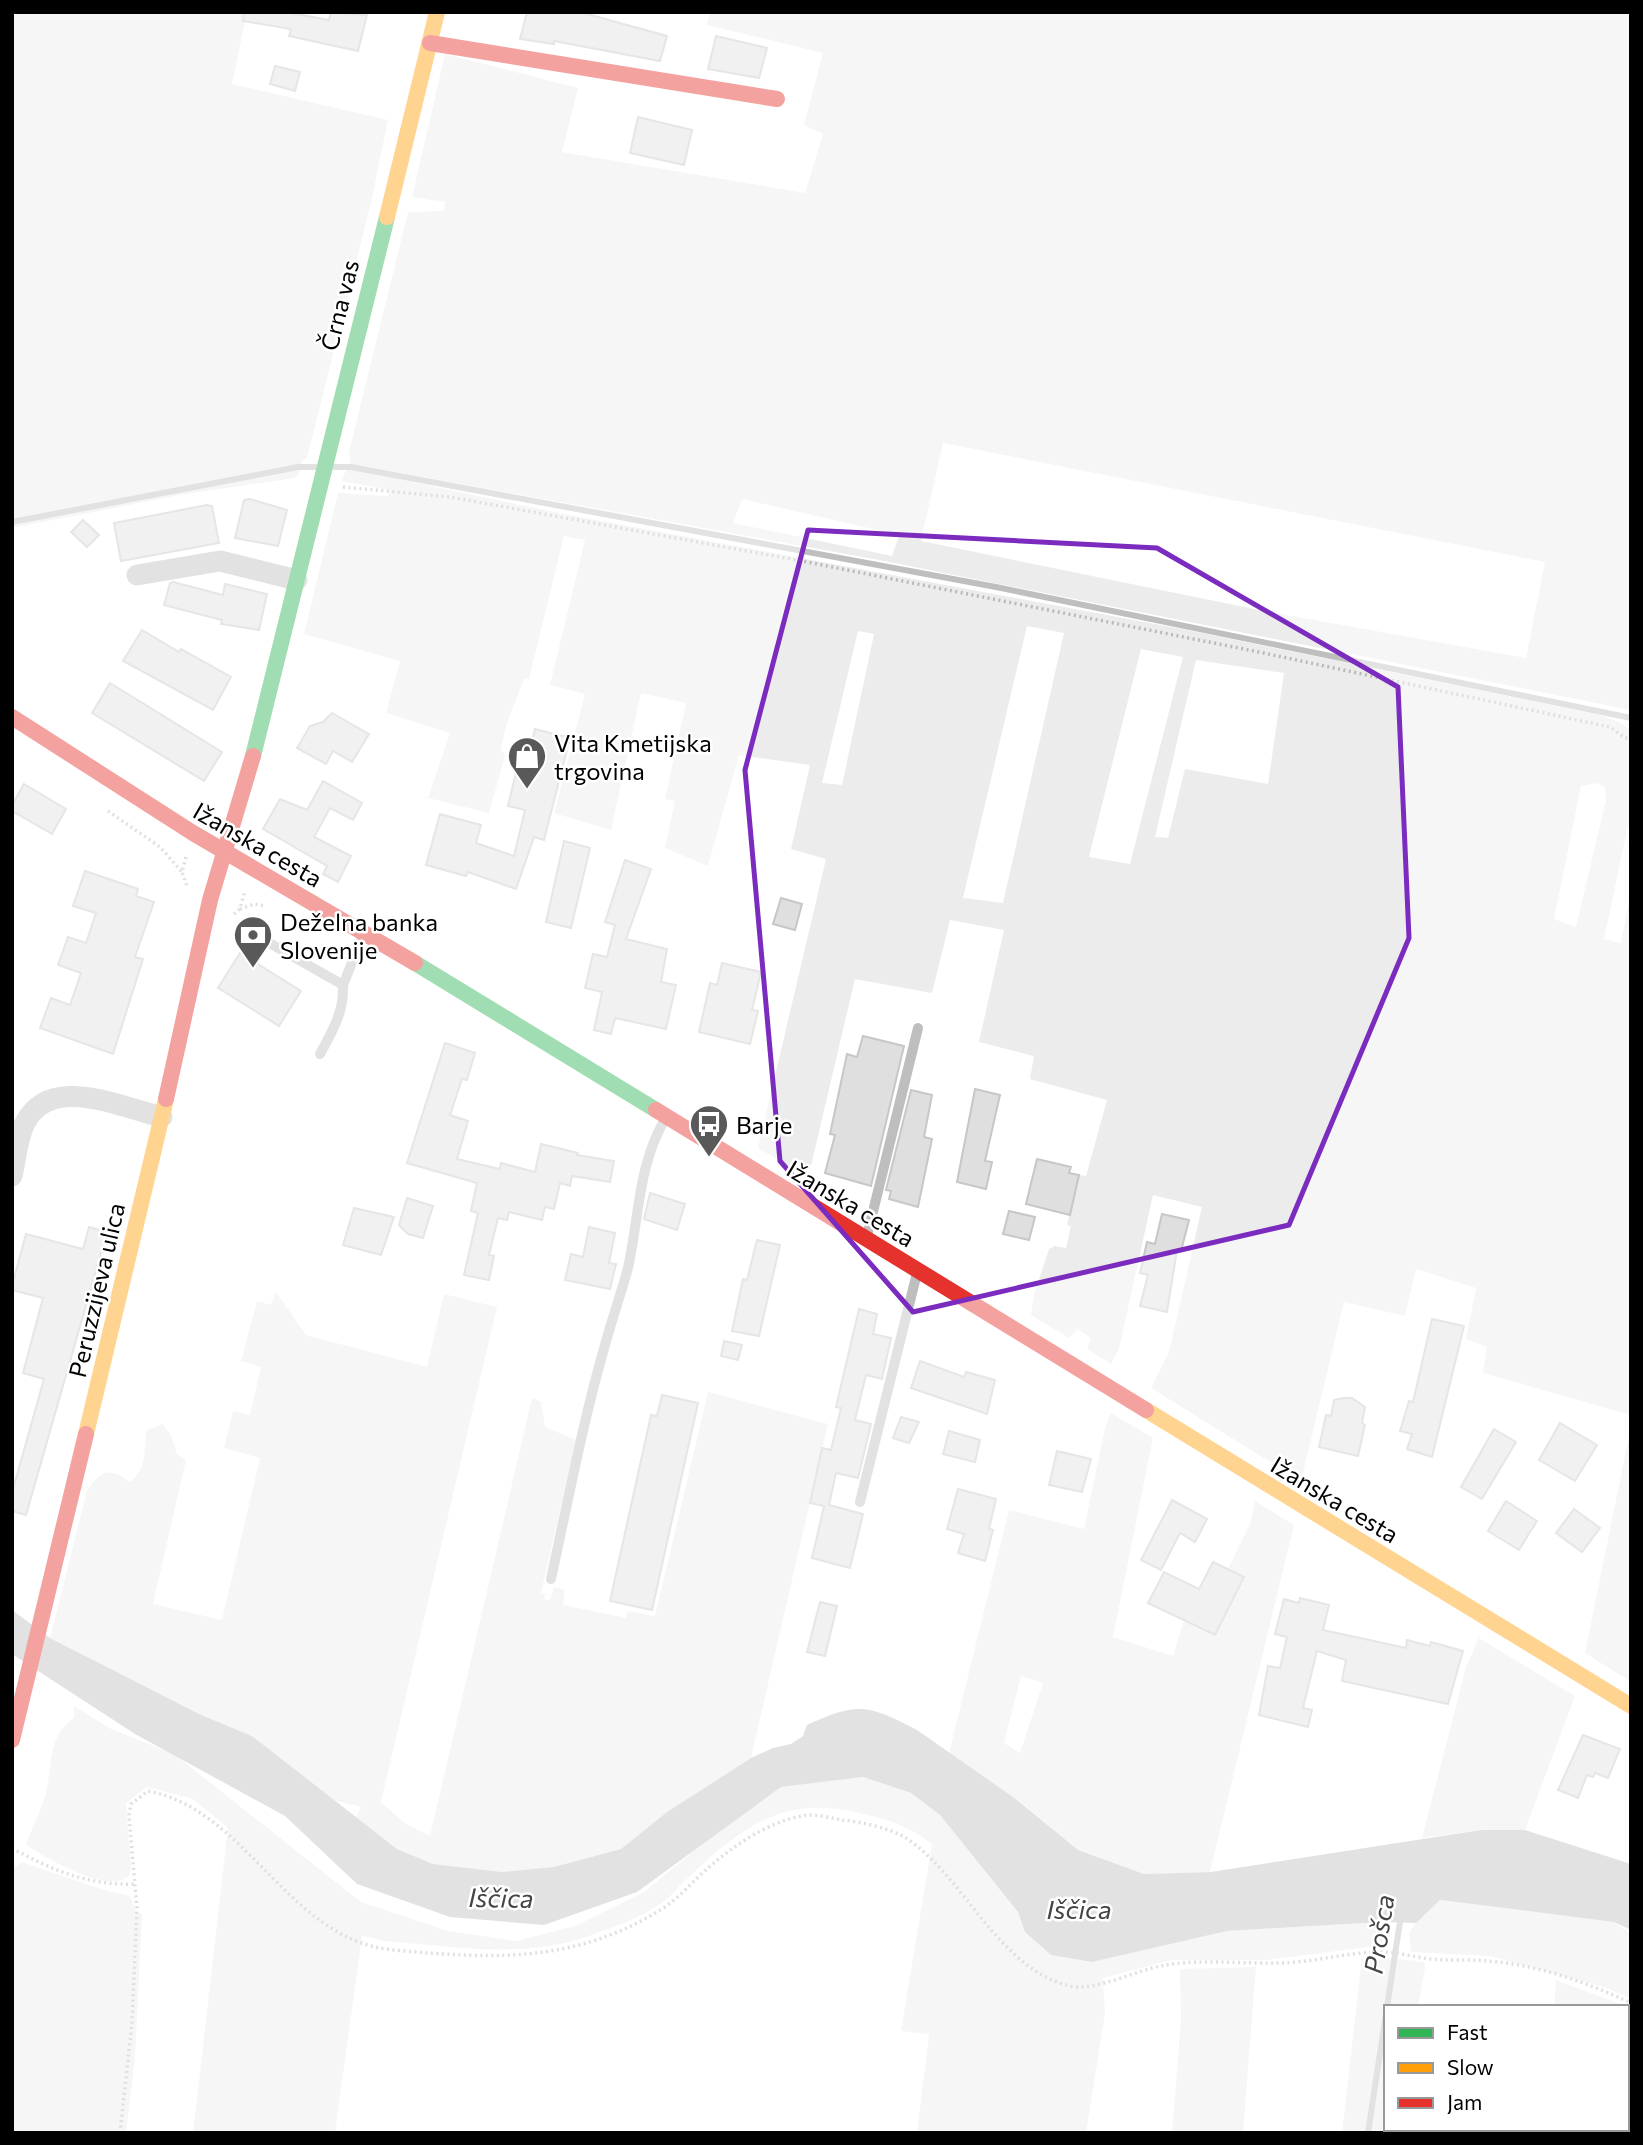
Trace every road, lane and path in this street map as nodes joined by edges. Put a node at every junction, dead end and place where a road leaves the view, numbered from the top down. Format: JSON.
{"nodes":[{"id":1,"x":438,"y":12,"type":"edge"},
{"id":2,"x":430,"y":43,"type":"junction"},
{"id":3,"x":777,"y":99,"type":"dead end"},
{"id":4,"x":337,"y":486,"type":"dead end"},
{"id":5,"x":137,"y":575,"type":"dead end"},
{"id":6,"x":297,"y":580,"type":"junction"},
{"id":7,"x":12,"y":717,"type":"edge"},
{"id":8,"x":1631,"y":738,"type":"edge"},
{"id":9,"x":223,"y":850,"type":"junction"},
{"id":10,"x":185,"y":860,"type":"dead end"},
{"id":11,"x":194,"y":890,"type":"dead end"},
{"id":12,"x":242,"y":899,"type":"dead end"},
{"id":13,"x":234,"y":914,"type":"dead end"},
{"id":14,"x":252,"y":933,"type":"dead end"},
{"id":15,"x":364,"y":933,"type":"junction"},
{"id":16,"x":343,"y":985,"type":"junction"},
{"id":17,"x":918,"y":1028,"type":"dead end"},
{"id":18,"x":320,"y":1054,"type":"dead end"},
{"id":19,"x":162,"y":1117,"type":"junction"},
{"id":20,"x":666,"y":1117,"type":"junction"},
{"id":21,"x":12,"y":1176,"type":"edge"},
{"id":22,"x":866,"y":1239,"type":"junction"},
{"id":23,"x":918,"y":1270,"type":"junction"},
{"id":24,"x":860,"y":1502,"type":"dead end"},
{"id":25,"x":551,"y":1579,"type":"dead end"},
{"id":26,"x":1631,"y":1706,"type":"edge"},
{"id":27,"x":12,"y":1740,"type":"edge"},
{"id":28,"x":12,"y":1848,"type":"edge"},
{"id":29,"x":135,"y":1884,"type":"junction"},
{"id":30,"x":1631,"y":2003,"type":"edge"},
{"id":31,"x":120,"y":2133,"type":"edge"}],
"edges":[{"from":1,"to":2,"type":"street","name":"Črna vas"},
{"from":2,"to":3,"type":"street"},
{"from":2,"to":6,"type":"street","name":"Črna vas"},
{"from":4,"to":8,"type":"path"},
{"from":5,"to":6,"type":"street"},
{"from":6,"to":9,"type":"street","name":"Črna vas"},
{"from":7,"to":9,"type":"street","name":"Ižanska cesta"},
{"from":9,"to":15,"type":"street","name":"Ižanska cesta"},
{"from":9,"to":19,"type":"street","name":"Peruzzijeva ulica"},
{"from":10,"to":11,"type":"path"},
{"from":12,"to":13,"type":"path"},
{"from":14,"to":16,"type":"lane"},
{"from":15,"to":16,"type":"lane"},
{"from":15,"to":20,"type":"street","name":"Ižanska cesta"},
{"from":16,"to":18,"type":"lane"},
{"from":17,"to":22,"type":"lane"},
{"from":19,"to":21,"type":"street"},
{"from":19,"to":27,"type":"street","name":"Peruzzijeva ulica"},
{"from":20,"to":22,"type":"street","name":"Ižanska cesta"},
{"from":20,"to":25,"type":"lane"},
{"from":22,"to":23,"type":"street","name":"Ižanska cesta"},
{"from":23,"to":24,"type":"lane"},
{"from":23,"to":26,"type":"street","name":"Ižanska cesta"},
{"from":28,"to":29,"type":"path"},
{"from":29,"to":30,"type":"path"},
{"from":29,"to":31,"type":"path"}]}
